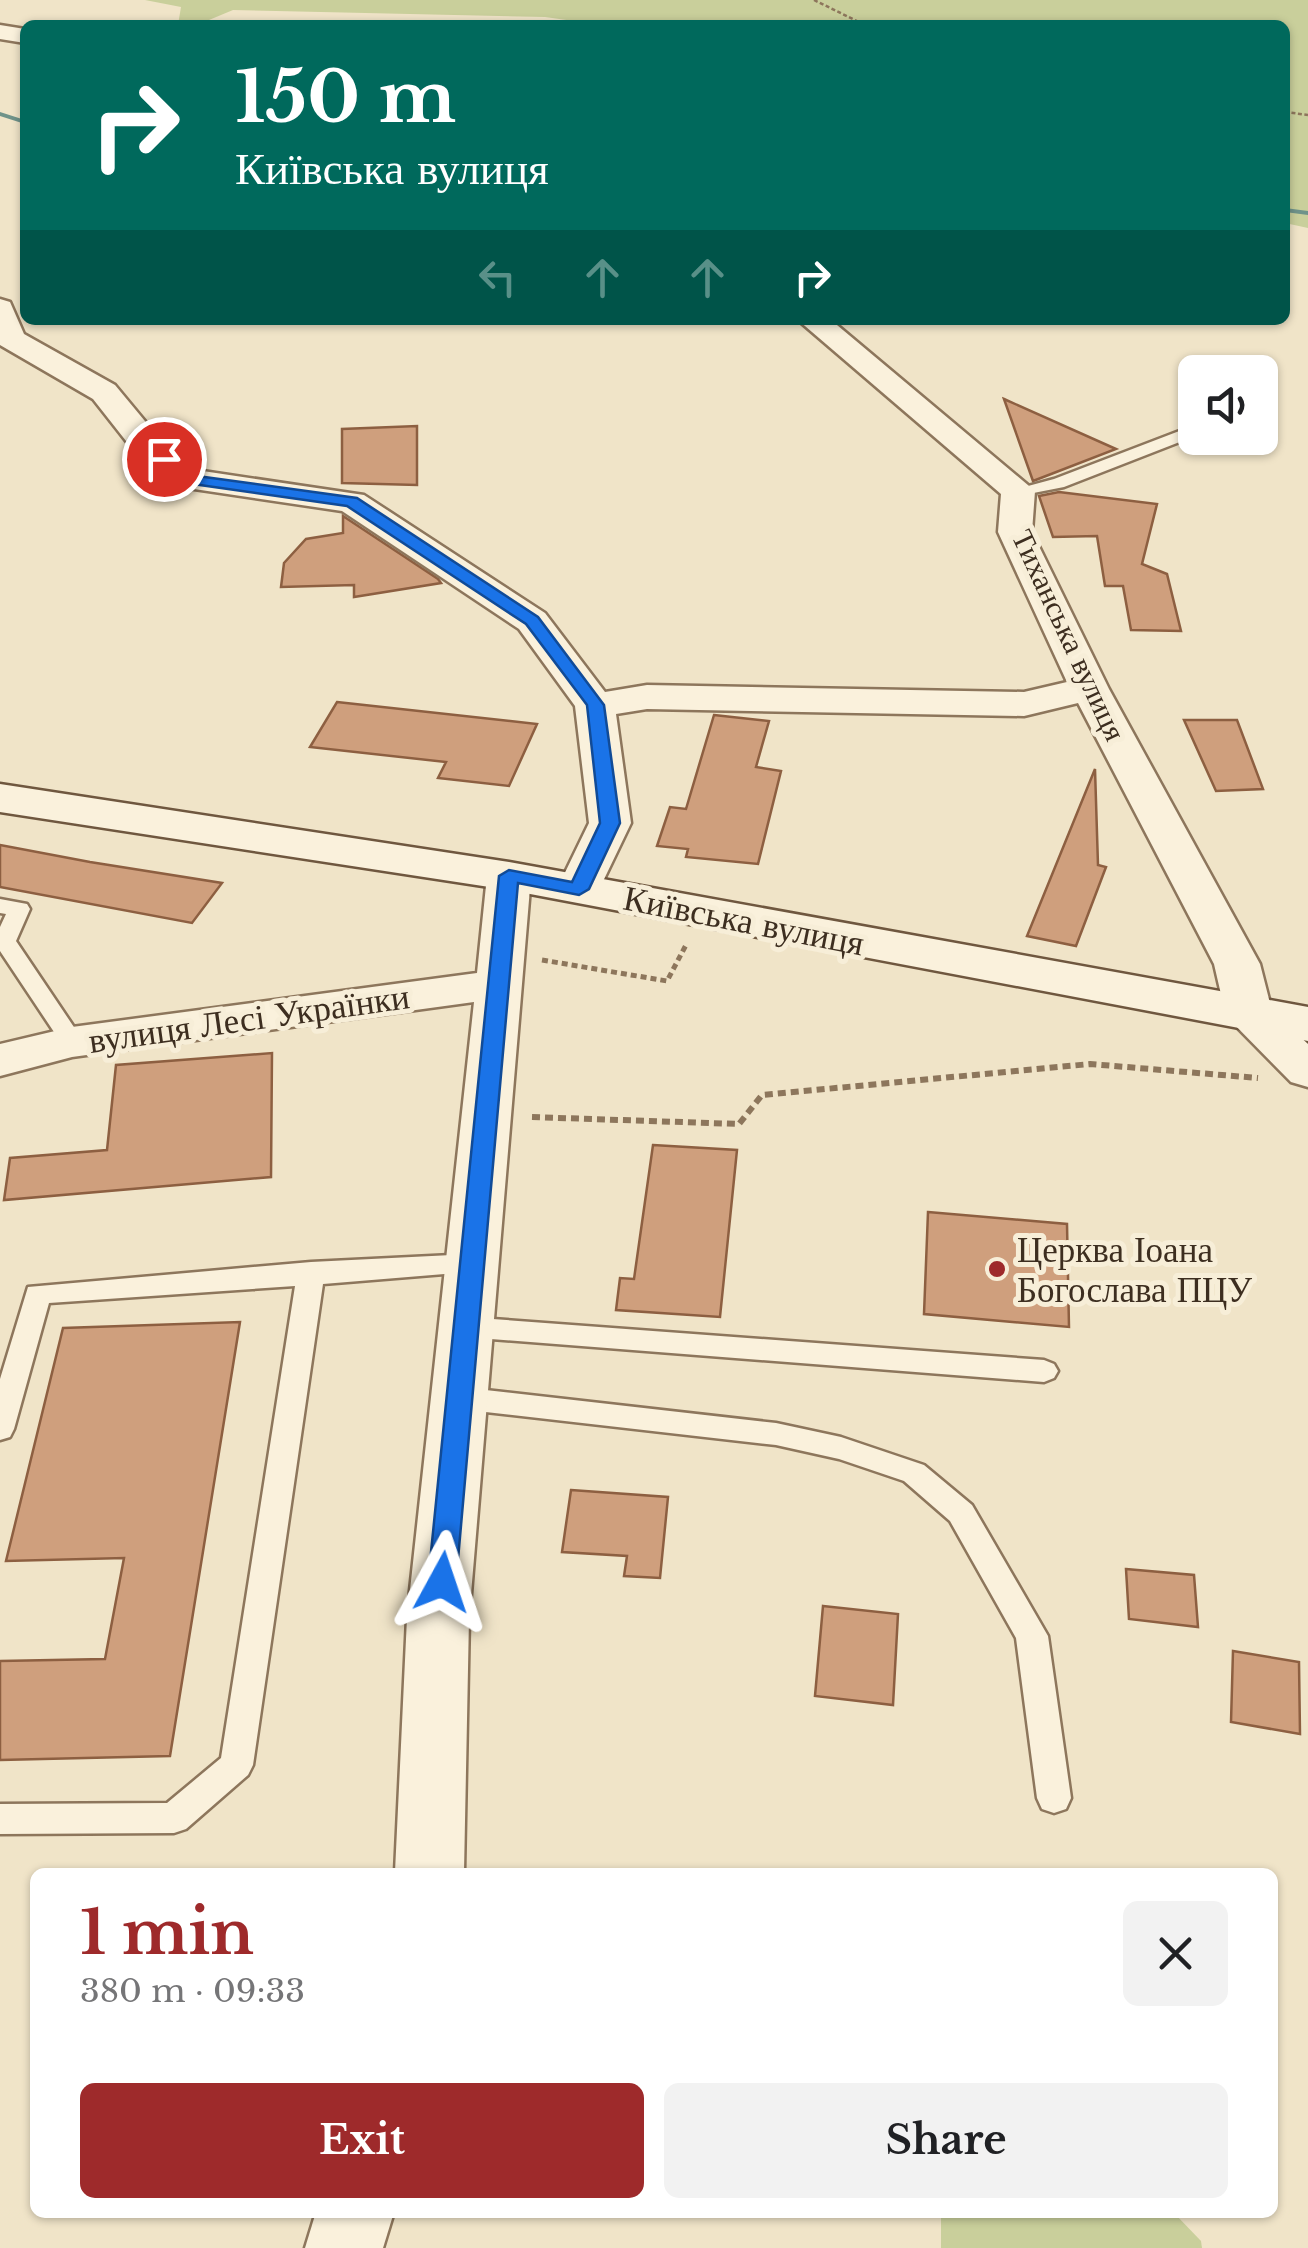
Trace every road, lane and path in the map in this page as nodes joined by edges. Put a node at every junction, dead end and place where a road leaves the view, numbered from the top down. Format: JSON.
{"nodes":[{"id":1,"x":814,"y":0,"type":"edge"},
{"id":2,"x":855,"y":20,"type":"edge"},
{"id":3,"x":0,"y":308,"type":"edge"},
{"id":4,"x":819,"y":325,"type":"edge"},
{"id":5,"x":1178,"y":437,"type":"edge"},
{"id":6,"x":1018,"y":491,"type":"junction"},
{"id":7,"x":1090,"y":689,"type":"junction"},
{"id":8,"x":596,"y":705,"type":"junction"},
{"id":9,"x":0,"y":798,"type":"edge"},
{"id":10,"x":509,"y":876,"type":"junction"},
{"id":11,"x":579,"y":889,"type":"junction"},
{"id":12,"x":0,"y":906,"type":"edge"},
{"id":13,"x":500,"y":968,"type":"junction"},
{"id":14,"x":667,"y":981,"type":"dead end"},
{"id":15,"x":1250,"y":1016,"type":"junction"},
{"id":16,"x":1308,"y":1024,"type":"edge"},
{"id":17,"x":72,"y":1042,"type":"junction"},
{"id":18,"x":0,"y":1060,"type":"edge"},
{"id":19,"x":1287,"y":1075,"type":"edge"},
{"id":20,"x":486,"y":1115,"type":"junction"},
{"id":21,"x":472,"y":1264,"type":"junction"},
{"id":22,"x":312,"y":1272,"type":"junction"},
{"id":23,"x":465,"y":1327,"type":"junction"},
{"id":24,"x":1044,"y":1372,"type":"dead end"},
{"id":25,"x":459,"y":1398,"type":"junction"},
{"id":26,"x":0,"y":1428,"type":"edge"},
{"id":27,"x":1054,"y":1798,"type":"dead end"},
{"id":28,"x":0,"y":1819,"type":"edge"},
{"id":29,"x":428,"y":1868,"type":"edge"},
{"id":30,"x":352,"y":2218,"type":"edge"},
{"id":31,"x":344,"y":2248,"type":"edge"}],
"edges":[{"from":1,"to":2,"type":"path"},
{"from":3,"to":8,"type":"street"},
{"from":4,"to":6,"type":"street","name":"Тиханська вулиця"},
{"from":5,"to":6,"type":"lane"},
{"from":6,"to":7,"type":"street","name":"Тиханська вулиця"},
{"from":7,"to":8,"type":"street"},
{"from":7,"to":15,"type":"street","name":"Тиханська вулиця"},
{"from":8,"to":11,"type":"street"},
{"from":9,"to":10,"type":"main road","name":"Київська вулиця"},
{"from":10,"to":11,"type":"main road","name":"Київська вулиця"},
{"from":10,"to":13,"type":"street"},
{"from":11,"to":15,"type":"main road","name":"Київська вулиця"},
{"from":12,"to":17,"type":"lane"},
{"from":13,"to":14,"type":"path"},
{"from":13,"to":17,"type":"street","name":"вулиця Лесі Українки"},
{"from":13,"to":20,"type":"street"},
{"from":15,"to":16,"type":"main road","name":"Київська вулиця"},
{"from":15,"to":19,"type":"street"},
{"from":17,"to":18,"type":"street","name":"вулиця Лесі Українки"},
{"from":19,"to":20,"type":"path"},
{"from":20,"to":21,"type":"street"},
{"from":21,"to":22,"type":"lane"},
{"from":21,"to":23,"type":"street"},
{"from":22,"to":26,"type":"lane"},
{"from":22,"to":28,"type":"lane"},
{"from":23,"to":24,"type":"lane"},
{"from":23,"to":25,"type":"street"},
{"from":25,"to":27,"type":"lane"},
{"from":25,"to":29,"type":"street"},
{"from":30,"to":31,"type":"street"}]}
